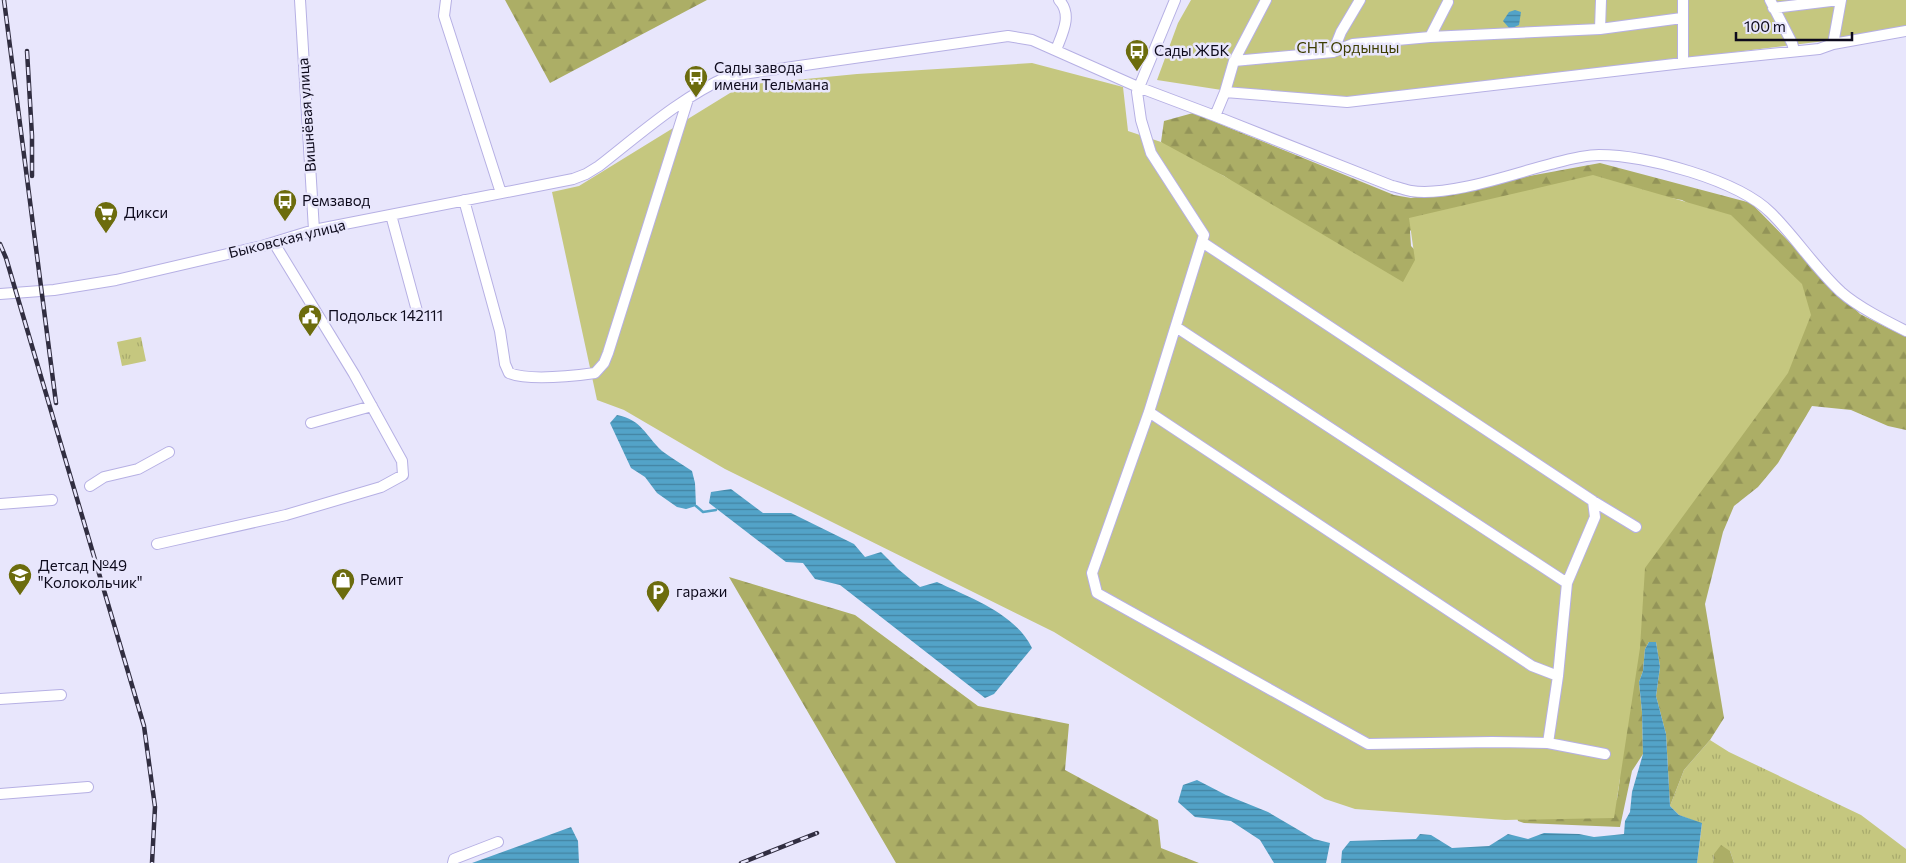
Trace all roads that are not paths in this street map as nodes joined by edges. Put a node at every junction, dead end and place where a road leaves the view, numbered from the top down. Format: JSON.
{"nodes":[{"id":1,"x":300,"y":0,"type":"edge"},
{"id":2,"x":446,"y":0,"type":"edge"},
{"id":3,"x":1059,"y":0,"type":"edge"},
{"id":4,"x":1175,"y":0,"type":"edge"},
{"id":5,"x":1266,"y":0,"type":"edge"},
{"id":6,"x":1360,"y":0,"type":"edge"},
{"id":7,"x":1601,"y":0,"type":"edge"},
{"id":8,"x":1683,"y":0,"type":"edge"},
{"id":9,"x":1840,"y":0,"type":"edge"},
{"id":10,"x":1448,"y":2,"type":"dead end"},
{"id":11,"x":1771,"y":4,"type":"edge"},
{"id":12,"x":1682,"y":18,"type":"junction"},
{"id":13,"x":1600,"y":29,"type":"junction"},
{"id":14,"x":1906,"y":31,"type":"edge"},
{"id":15,"x":1430,"y":37,"type":"junction"},
{"id":16,"x":1833,"y":44,"type":"junction"},
{"id":17,"x":1056,"y":50,"type":"junction"},
{"id":18,"x":1794,"y":50,"type":"junction"},
{"id":19,"x":1333,"y":52,"type":"junction"},
{"id":20,"x":1234,"y":61,"type":"junction"},
{"id":21,"x":1683,"y":63,"type":"junction"},
{"id":22,"x":1138,"y":88,"type":"junction"},
{"id":23,"x":1226,"y":92,"type":"junction"},
{"id":24,"x":688,"y":99,"type":"junction"},
{"id":25,"x":1215,"y":116,"type":"junction"},
{"id":26,"x":501,"y":193,"type":"junction"},
{"id":27,"x":464,"y":200,"type":"junction"},
{"id":28,"x":391,"y":215,"type":"junction"},
{"id":29,"x":314,"y":230,"type":"junction"},
{"id":30,"x":1202,"y":242,"type":"junction"},
{"id":31,"x":274,"y":243,"type":"junction"},
{"id":32,"x":0,"y":294,"type":"edge"},
{"id":33,"x":417,"y":311,"type":"dead end"},
{"id":34,"x":1176,"y":327,"type":"junction"},
{"id":35,"x":1906,"y":331,"type":"edge"},
{"id":36,"x":372,"y":406,"type":"junction"},
{"id":37,"x":1149,"y":412,"type":"junction"},
{"id":38,"x":311,"y":423,"type":"dead end"},
{"id":39,"x":169,"y":452,"type":"dead end"},
{"id":40,"x":90,"y":486,"type":"dead end"},
{"id":41,"x":52,"y":500,"type":"dead end"},
{"id":42,"x":1593,"y":501,"type":"junction"},
{"id":43,"x":0,"y":504,"type":"edge"},
{"id":44,"x":1636,"y":527,"type":"dead end"},
{"id":45,"x":156,"y":544,"type":"dead end"},
{"id":46,"x":1567,"y":583,"type":"junction"},
{"id":47,"x":1558,"y":676,"type":"junction"},
{"id":48,"x":61,"y":695,"type":"dead end"},
{"id":49,"x":0,"y":699,"type":"edge"},
{"id":50,"x":1548,"y":743,"type":"junction"},
{"id":51,"x":1605,"y":754,"type":"dead end"},
{"id":52,"x":88,"y":787,"type":"dead end"},
{"id":53,"x":0,"y":794,"type":"edge"},
{"id":54,"x":498,"y":842,"type":"dead end"},
{"id":55,"x":453,"y":863,"type":"edge"}],
"edges":[{"from":1,"to":29,"type":"street","name":"Вишнёвая улица"},
{"from":2,"to":26,"type":"street"},
{"from":3,"to":17,"type":"street"},
{"from":4,"to":22,"type":"street"},
{"from":5,"to":20,"type":"street"},
{"from":6,"to":19,"type":"street"},
{"from":7,"to":13,"type":"street"},
{"from":8,"to":12,"type":"street"},
{"from":9,"to":11,"type":"street"},
{"from":9,"to":16,"type":"street"},
{"from":10,"to":15,"type":"street"},
{"from":11,"to":18,"type":"street"},
{"from":12,"to":13,"type":"street"},
{"from":12,"to":21,"type":"street"},
{"from":13,"to":15,"type":"street"},
{"from":14,"to":16,"type":"street"},
{"from":15,"to":19,"type":"street"},
{"from":16,"to":18,"type":"street"},
{"from":17,"to":22,"type":"street","name":"Быковская улица"},
{"from":17,"to":24,"type":"street","name":"Быковская улица"},
{"from":18,"to":21,"type":"street"},
{"from":19,"to":20,"type":"street"},
{"from":20,"to":23,"type":"street"},
{"from":21,"to":23,"type":"street"},
{"from":22,"to":25,"type":"street","name":"Быковская улица"},
{"from":22,"to":30,"type":"street"},
{"from":23,"to":25,"type":"street"},
{"from":24,"to":26,"type":"street","name":"Быковская улица"},
{"from":24,"to":27,"type":"street"},
{"from":25,"to":35,"type":"street","name":"Быковская улица"},
{"from":26,"to":27,"type":"street","name":"Быковская улица"},
{"from":27,"to":28,"type":"street","name":"Быковская улица"},
{"from":28,"to":29,"type":"street","name":"Быковская улица"},
{"from":28,"to":33,"type":"street"},
{"from":29,"to":31,"type":"street","name":"Быковская улица"},
{"from":30,"to":34,"type":"street"},
{"from":30,"to":42,"type":"street"},
{"from":31,"to":32,"type":"street","name":"Быковская улица"},
{"from":31,"to":36,"type":"street"},
{"from":34,"to":37,"type":"street"},
{"from":34,"to":46,"type":"street"},
{"from":36,"to":38,"type":"street"},
{"from":36,"to":45,"type":"street"},
{"from":37,"to":47,"type":"street"},
{"from":37,"to":50,"type":"street"},
{"from":39,"to":40,"type":"street"},
{"from":41,"to":43,"type":"street"},
{"from":42,"to":44,"type":"street"},
{"from":42,"to":46,"type":"street"},
{"from":46,"to":47,"type":"street"},
{"from":47,"to":50,"type":"street"},
{"from":48,"to":49,"type":"street"},
{"from":50,"to":51,"type":"street"},
{"from":52,"to":53,"type":"street"},
{"from":54,"to":55,"type":"street"}]}
